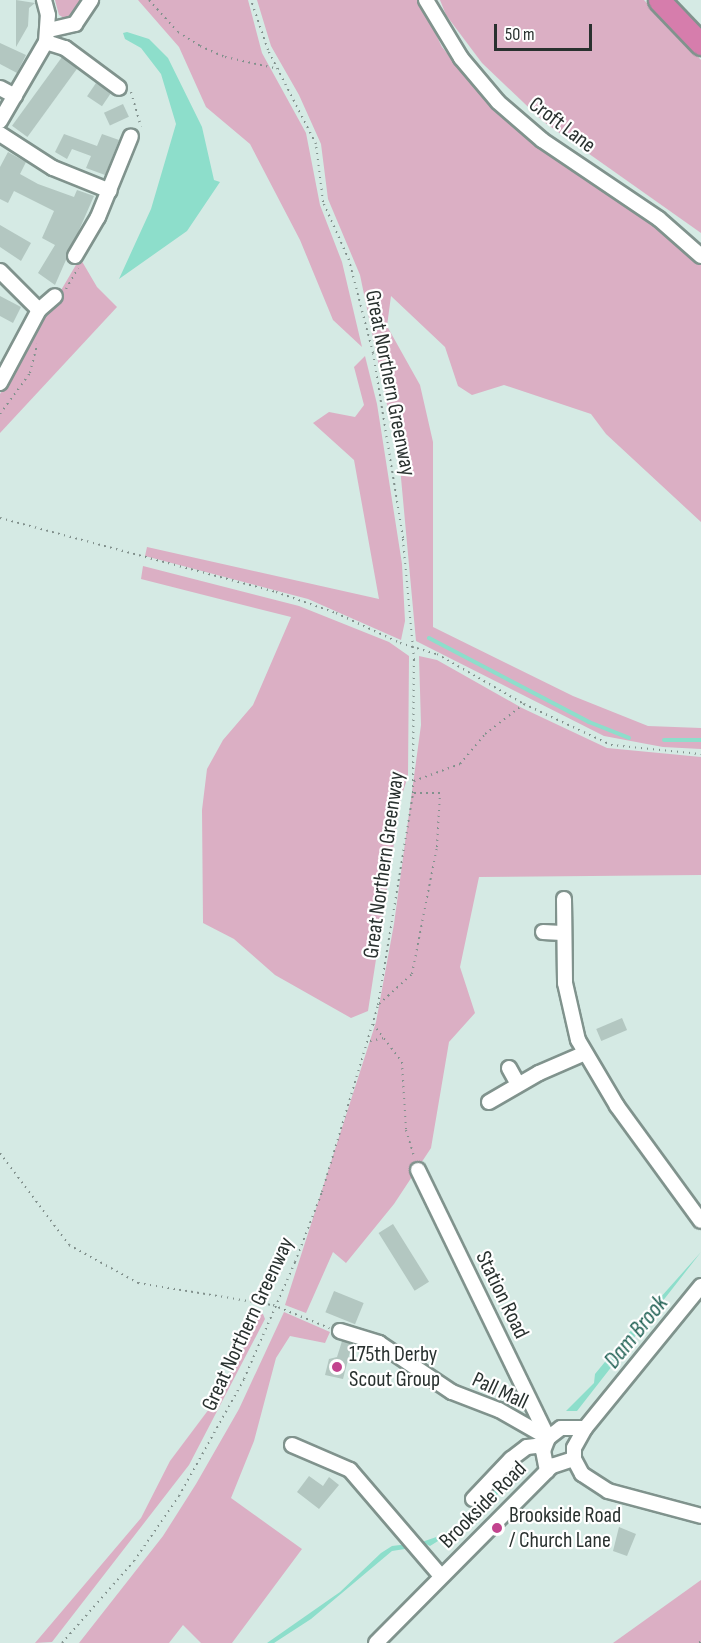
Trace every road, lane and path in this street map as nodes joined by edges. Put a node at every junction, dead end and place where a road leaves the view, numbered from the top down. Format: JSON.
{"nodes":[{"id":1,"x":91,"y":0,"type":"edge"},
{"id":2,"x":149,"y":0,"type":"edge"},
{"id":3,"x":251,"y":0,"type":"edge"},
{"id":4,"x":426,"y":0,"type":"edge"},
{"id":5,"x":658,"y":0,"type":"edge"},
{"id":6,"x":45,"y":1,"type":"edge"},
{"id":7,"x":47,"y":36,"type":"junction"},
{"id":8,"x":701,"y":44,"type":"edge"},
{"id":9,"x":279,"y":69,"type":"junction"},
{"id":10,"x":123,"y":87,"type":"joint"},
{"id":11,"x":0,"y":88,"type":"edge"},
{"id":12,"x":15,"y":96,"type":"junction"},
{"id":13,"x":0,"y":121,"type":"edge"},
{"id":14,"x":0,"y":134,"type":"edge"},
{"id":15,"x":135,"y":135,"type":"joint"},
{"id":16,"x":110,"y":191,"type":"junction"},
{"id":17,"x":701,"y":256,"type":"edge"},
{"id":18,"x":79,"y":258,"type":"joint"},
{"id":19,"x":0,"y":271,"type":"edge"},
{"id":20,"x":60,"y":294,"type":"joint"},
{"id":21,"x":39,"y":310,"type":"junction"},
{"id":22,"x":35,"y":330,"type":"junction"},
{"id":23,"x":0,"y":383,"type":"edge"},
{"id":24,"x":0,"y":414,"type":"edge"},
{"id":25,"x":0,"y":518,"type":"edge"},
{"id":26,"x":412,"y":645,"type":"junction"},
{"id":27,"x":524,"y":704,"type":"junction"},
{"id":28,"x":701,"y":754,"type":"edge"},
{"id":29,"x":413,"y":782,"type":"junction"},
{"id":30,"x":413,"y":793,"type":"junction"},
{"id":31,"x":564,"y":899,"type":"dead end"},
{"id":32,"x":543,"y":932,"type":"dead end"},
{"id":33,"x":562,"y":933,"type":"junction"},
{"id":34,"x":378,"y":1005,"type":"junction"},
{"id":35,"x":373,"y":1024,"type":"junction"},
{"id":36,"x":384,"y":1038,"type":"junction"},
{"id":37,"x":369,"y":1041,"type":"junction"},
{"id":38,"x":585,"y":1053,"type":"junction"},
{"id":39,"x":509,"y":1068,"type":"dead end"},
{"id":40,"x":518,"y":1084,"type":"junction"},
{"id":41,"x":489,"y":1102,"type":"dead end"},
{"id":42,"x":0,"y":1153,"type":"edge"},
{"id":43,"x":418,"y":1170,"type":"joint"},
{"id":44,"x":701,"y":1221,"type":"edge"},
{"id":45,"x":701,"y":1286,"type":"edge"},
{"id":46,"x":277,"y":1306,"type":"junction"},
{"id":47,"x":340,"y":1331,"type":"joint"},
{"id":48,"x":585,"y":1428,"type":"junction"},
{"id":49,"x":546,"y":1442,"type":"junction"},
{"id":50,"x":292,"y":1445,"type":"dead end"},
{"id":51,"x":574,"y":1459,"type":"junction"},
{"id":52,"x":547,"y":1471,"type":"junction"},
{"id":53,"x":473,"y":1499,"type":"dead end"},
{"id":54,"x":701,"y":1516,"type":"edge"},
{"id":55,"x":441,"y":1576,"type":"junction"},
{"id":56,"x":62,"y":1643,"type":"edge"},
{"id":57,"x":376,"y":1643,"type":"edge"}],
"edges":[{"from":1,"to":7,"type":"street"},
{"from":2,"to":9,"type":"path"},
{"from":3,"to":9,"type":"path","name":"Great Northern Greenway"},
{"from":4,"to":17,"type":"street","name":"Croft Lane"},
{"from":5,"to":8,"type":"highway"},
{"from":6,"to":7,"type":"street"},
{"from":7,"to":10,"type":"street"},
{"from":7,"to":12,"type":"street"},
{"from":9,"to":26,"type":"path","name":"Great Northern Greenway"},
{"from":10,"to":15,"type":"path"},
{"from":11,"to":12,"type":"street"},
{"from":12,"to":13,"type":"street"},
{"from":14,"to":16,"type":"street"},
{"from":15,"to":16,"type":"street"},
{"from":16,"to":18,"type":"street"},
{"from":18,"to":20,"type":"path"},
{"from":19,"to":21,"type":"street"},
{"from":20,"to":21,"type":"street"},
{"from":21,"to":22,"type":"street"},
{"from":22,"to":23,"type":"street"},
{"from":22,"to":24,"type":"path"},
{"from":25,"to":26,"type":"path"},
{"from":26,"to":27,"type":"path"},
{"from":26,"to":29,"type":"path","name":"Great Northern Greenway"},
{"from":27,"to":28,"type":"path"},
{"from":27,"to":29,"type":"path"},
{"from":29,"to":30,"type":"path","name":"Great Northern Greenway"},
{"from":30,"to":34,"type":"path","name":"Great Northern Greenway"},
{"from":30,"to":34,"type":"path"},
{"from":31,"to":33,"type":"street"},
{"from":32,"to":33,"type":"street"},
{"from":33,"to":38,"type":"street"},
{"from":34,"to":35,"type":"path","name":"Great Northern Greenway"},
{"from":35,"to":36,"type":"path"},
{"from":35,"to":37,"type":"path","name":"Great Northern Greenway"},
{"from":36,"to":37,"type":"path"},
{"from":36,"to":43,"type":"path"},
{"from":37,"to":46,"type":"path","name":"Great Northern Greenway"},
{"from":38,"to":40,"type":"street"},
{"from":38,"to":44,"type":"street"},
{"from":39,"to":40,"type":"street"},
{"from":40,"to":41,"type":"street"},
{"from":42,"to":46,"type":"path"},
{"from":43,"to":49,"type":"street","name":"Station Road"},
{"from":45,"to":48,"type":"street"},
{"from":46,"to":47,"type":"path"},
{"from":46,"to":56,"type":"path","name":"Great Northern Greenway"},
{"from":47,"to":49,"type":"street","name":"Pall Mall"},
{"from":48,"to":49,"type":"street"},
{"from":48,"to":51,"type":"street"},
{"from":49,"to":52,"type":"street","name":"Station Road"},
{"from":49,"to":53,"type":"street"},
{"from":50,"to":55,"type":"street"},
{"from":51,"to":52,"type":"street","name":"Brookside Road"},
{"from":51,"to":54,"type":"street"},
{"from":52,"to":55,"type":"street","name":"Brookside Road"},
{"from":55,"to":57,"type":"street","name":"Brookside Road"}]}
